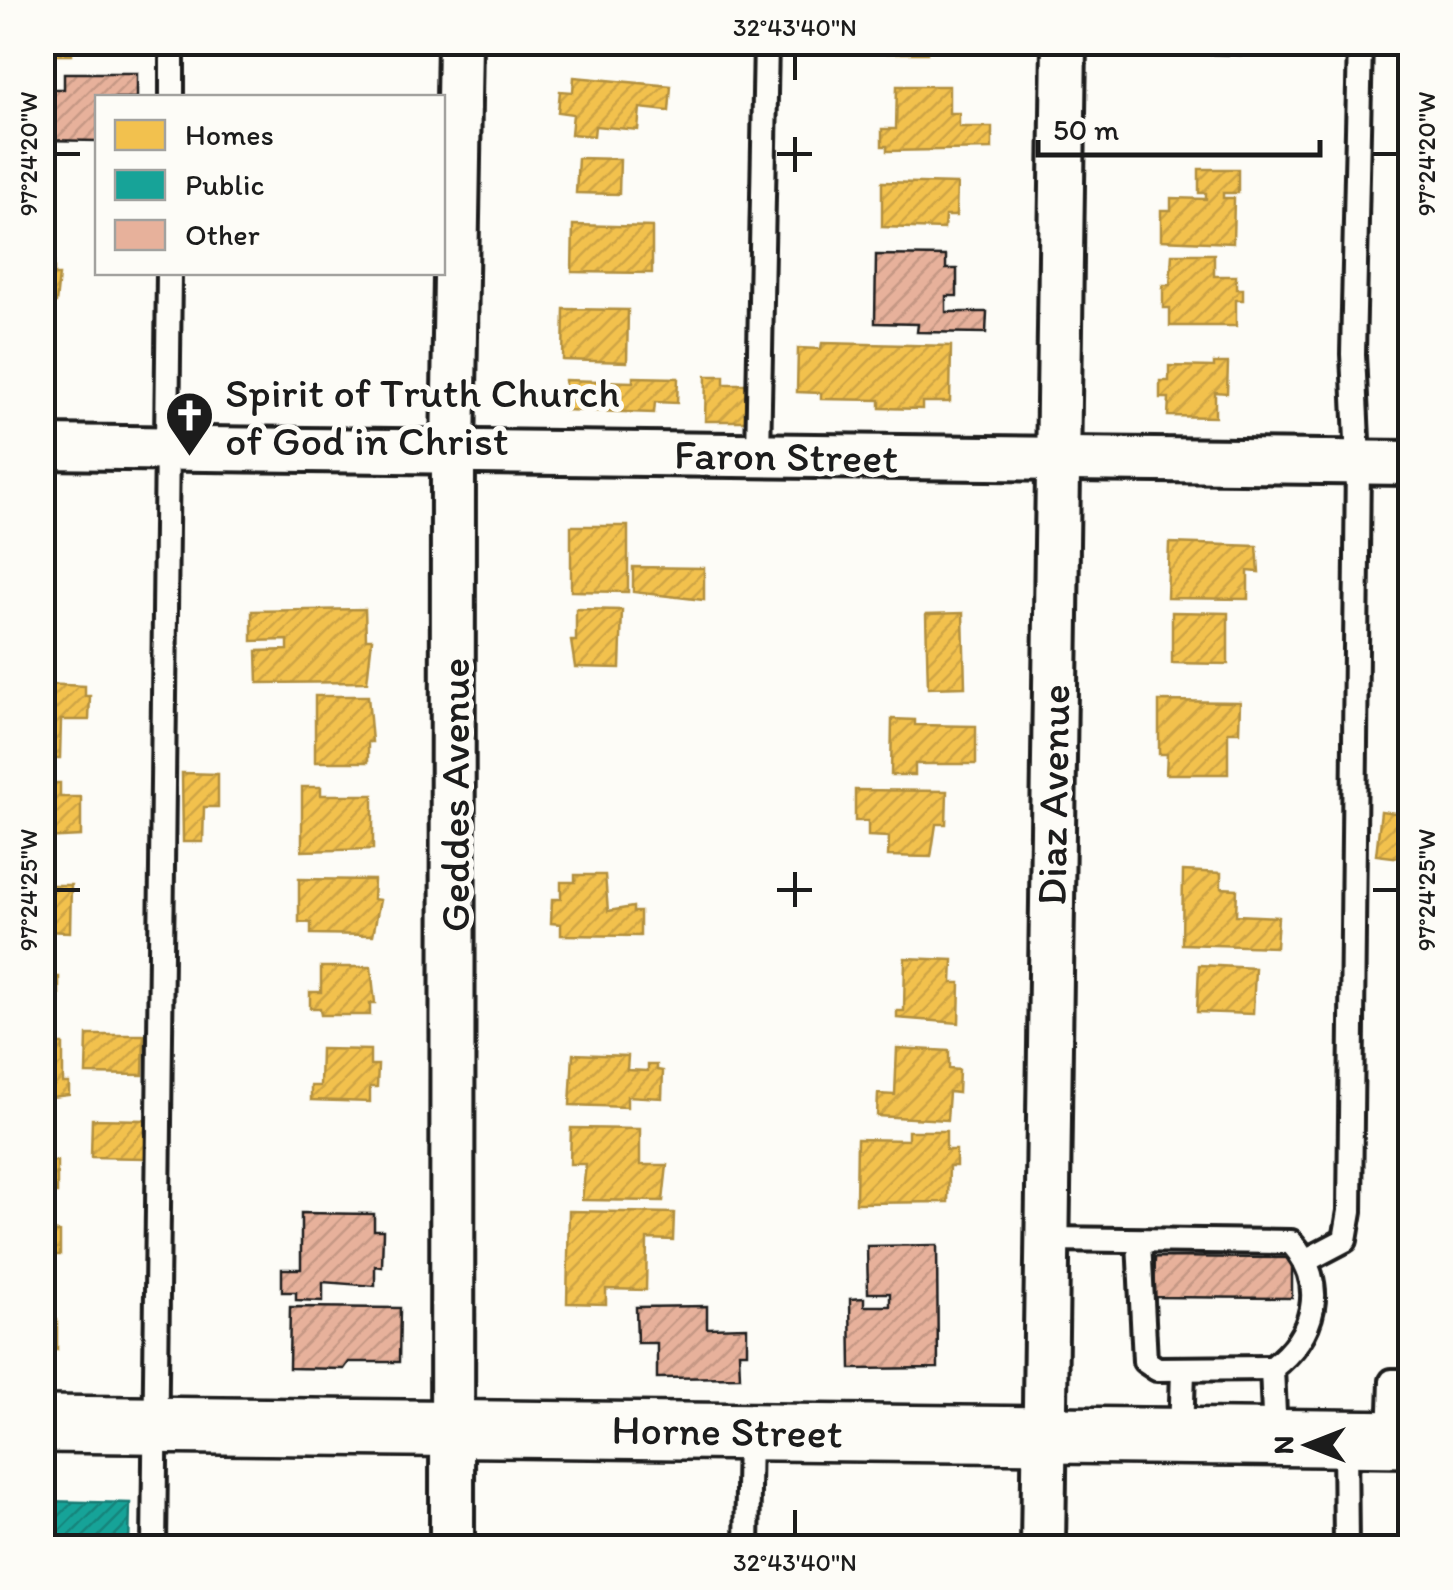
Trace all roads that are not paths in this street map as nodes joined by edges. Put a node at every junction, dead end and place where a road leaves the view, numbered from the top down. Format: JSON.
{"nodes":[{"id":1,"x":172,"y":42,"type":"edge"},
{"id":2,"x":460,"y":42,"type":"edge"},
{"id":3,"x":766,"y":42,"type":"edge"},
{"id":4,"x":1064,"y":42,"type":"edge"},
{"id":5,"x":1360,"y":42,"type":"edge"},
{"id":6,"x":172,"y":95,"type":"edge"},
{"id":7,"x":169,"y":275,"type":"edge"},
{"id":8,"x":42,"y":447,"type":"edge"},
{"id":9,"x":166,"y":448,"type":"junction"},
{"id":10,"x":453,"y":452,"type":"junction"},
{"id":11,"x":758,"y":455,"type":"junction"},
{"id":12,"x":1058,"y":459,"type":"junction"},
{"id":13,"x":1358,"y":462,"type":"junction"},
{"id":14,"x":1410,"y":463,"type":"edge"},
{"id":15,"x":1047,"y":1239,"type":"junction"},
{"id":16,"x":1138,"y":1241,"type":"junction"},
{"id":17,"x":1306,"y":1260,"type":"junction"},
{"id":18,"x":1272,"y":1368,"type":"junction"},
{"id":19,"x":1183,"y":1370,"type":"junction"},
{"id":20,"x":1410,"y":1381,"type":"edge"},
{"id":21,"x":42,"y":1424,"type":"edge"},
{"id":22,"x":153,"y":1425,"type":"junction"},
{"id":23,"x":454,"y":1428,"type":"junction"},
{"id":24,"x":749,"y":1432,"type":"junction"},
{"id":25,"x":1044,"y":1435,"type":"junction"},
{"id":26,"x":1181,"y":1436,"type":"junction"},
{"id":27,"x":1274,"y":1438,"type":"junction"},
{"id":28,"x":1382,"y":1439,"type":"edge"},
{"id":29,"x":154,"y":1548,"type":"edge"},
{"id":30,"x":452,"y":1548,"type":"edge"},
{"id":31,"x":747,"y":1548,"type":"edge"},
{"id":32,"x":1043,"y":1548,"type":"edge"},
{"id":33,"x":1346,"y":1548,"type":"edge"}],
"edges":[{"from":1,"to":6,"type":"lane"},
{"from":2,"to":10,"type":"street","name":"Geddes Avenue"},
{"from":3,"to":11,"type":"lane"},
{"from":4,"to":12,"type":"street","name":"Diaz Avenue"},
{"from":5,"to":13,"type":"lane"},
{"from":7,"to":9,"type":"lane"},
{"from":8,"to":9,"type":"street","name":"Faron Street"},
{"from":9,"to":10,"type":"street","name":"Faron Street"},
{"from":9,"to":22,"type":"lane"},
{"from":10,"to":11,"type":"street","name":"Faron Street"},
{"from":10,"to":23,"type":"street","name":"Geddes Avenue"},
{"from":11,"to":12,"type":"street","name":"Faron Street"},
{"from":12,"to":13,"type":"street","name":"Faron Street"},
{"from":12,"to":15,"type":"street","name":"Diaz Avenue"},
{"from":13,"to":14,"type":"street","name":"Faron Street"},
{"from":13,"to":17,"type":"lane"},
{"from":15,"to":16,"type":"lane"},
{"from":15,"to":25,"type":"street","name":"Diaz Avenue"},
{"from":16,"to":17,"type":"lane"},
{"from":16,"to":19,"type":"lane"},
{"from":17,"to":18,"type":"lane"},
{"from":18,"to":19,"type":"lane"},
{"from":18,"to":27,"type":"lane"},
{"from":19,"to":26,"type":"lane"},
{"from":20,"to":28,"type":"lane"},
{"from":21,"to":22,"type":"street","name":"Horne Street"},
{"from":22,"to":23,"type":"street","name":"Horne Street"},
{"from":22,"to":29,"type":"lane"},
{"from":23,"to":24,"type":"street","name":"Horne Street"},
{"from":23,"to":30,"type":"street","name":"Geddes Avenue"},
{"from":24,"to":25,"type":"street","name":"Horne Street"},
{"from":24,"to":31,"type":"lane"},
{"from":25,"to":26,"type":"street","name":"Horne Street"},
{"from":25,"to":32,"type":"street","name":"Diaz Avenue"},
{"from":26,"to":27,"type":"street","name":"Horne Street"},
{"from":27,"to":28,"type":"street","name":"Horne Street"},
{"from":28,"to":33,"type":"lane"}]}
